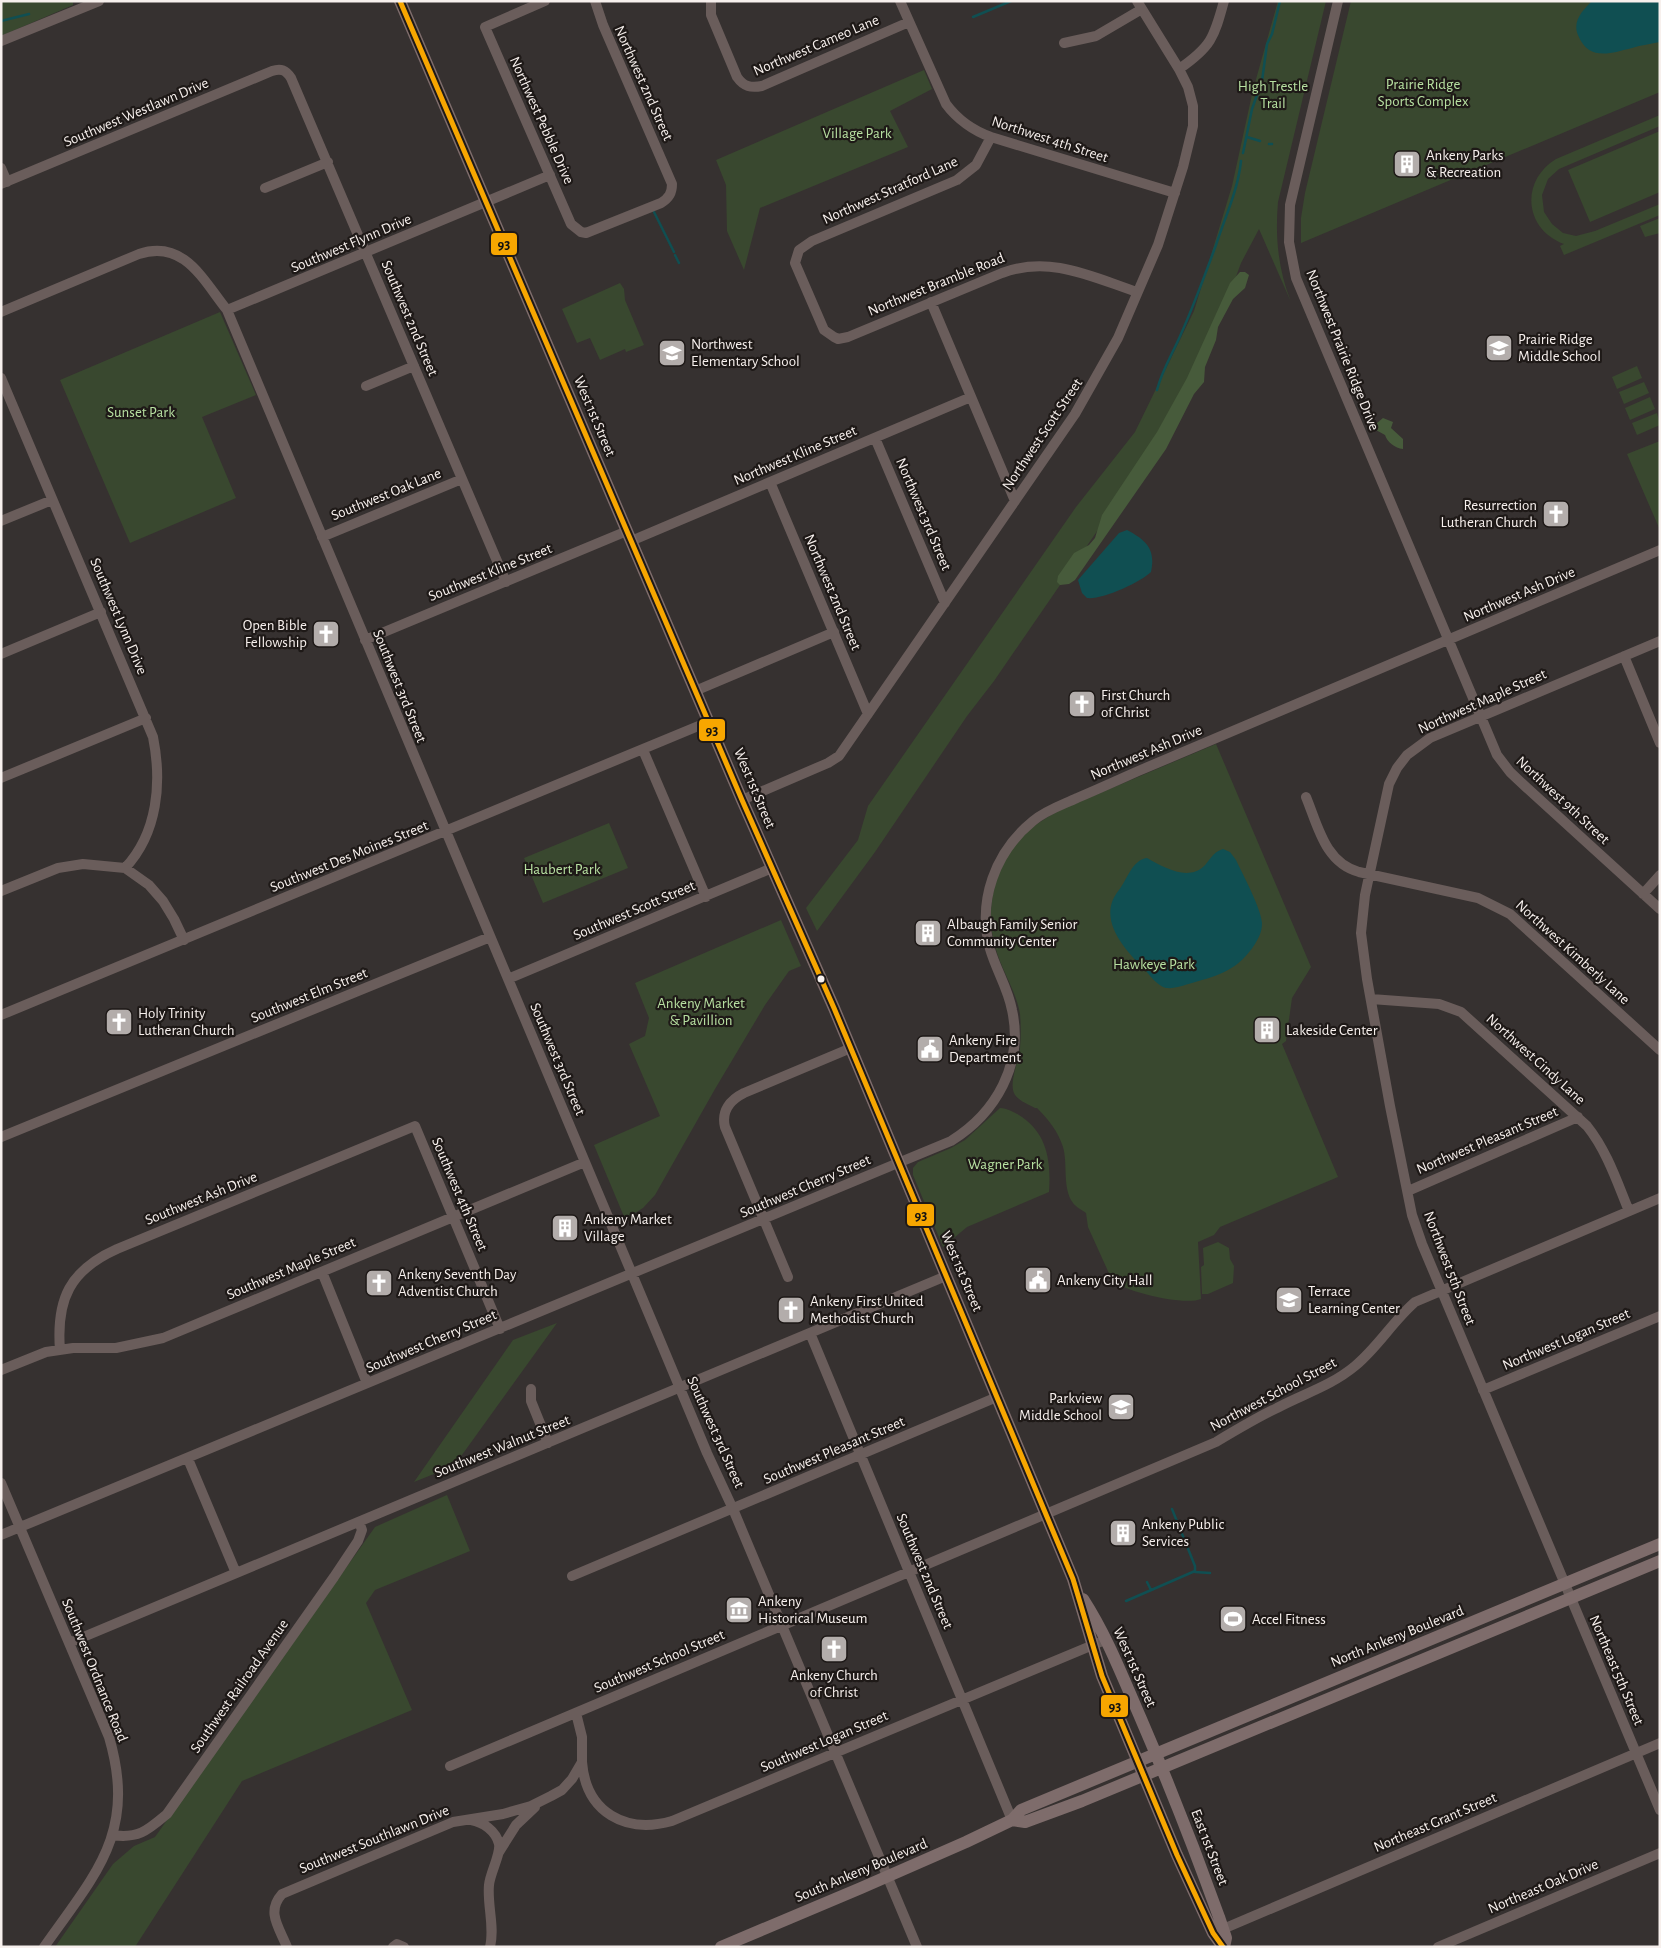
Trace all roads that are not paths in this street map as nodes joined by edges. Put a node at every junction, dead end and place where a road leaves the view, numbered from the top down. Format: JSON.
{"nodes":[{"id":1,"x":99,"y":1,"type":"edge"},
{"id":2,"x":400,"y":1,"type":"edge"},
{"id":3,"x":544,"y":1,"type":"edge"},
{"id":4,"x":595,"y":1,"type":"edge"},
{"id":5,"x":711,"y":1,"type":"edge"},
{"id":6,"x":900,"y":1,"type":"edge"},
{"id":7,"x":1224,"y":1,"type":"edge"},
{"id":8,"x":1338,"y":1,"type":"edge"},
{"id":9,"x":82,"y":4,"type":"edge"},
{"id":10,"x":1140,"y":5,"type":"edge"},
{"id":11,"x":908,"y":22,"type":"junction"},
{"id":12,"x":1,"y":41,"type":"edge"},
{"id":13,"x":1064,"y":44,"type":"dead end"},
{"id":14,"x":1180,"y":69,"type":"junction"},
{"id":15,"x":282,"y":70,"type":"joint"},
{"id":16,"x":991,"y":137,"type":"junction"},
{"id":17,"x":328,"y":162,"type":"junction"},
{"id":18,"x":1,"y":168,"type":"edge"},
{"id":19,"x":550,"y":176,"type":"junction"},
{"id":20,"x":4,"y":183,"type":"edge"},
{"id":21,"x":265,"y":188,"type":"dead end"},
{"id":22,"x":1175,"y":193,"type":"junction"},
{"id":23,"x":486,"y":202,"type":"junction"},
{"id":24,"x":571,"y":224,"type":"joint"},
{"id":25,"x":366,"y":253,"type":"junction"},
{"id":26,"x":1138,"y":292,"type":"junction"},
{"id":27,"x":931,"y":302,"type":"junction"},
{"id":28,"x":227,"y":310,"type":"junction"},
{"id":29,"x":1,"y":312,"type":"edge"},
{"id":30,"x":834,"y":338,"type":"joint"},
{"id":31,"x":414,"y":366,"type":"junction"},
{"id":32,"x":1,"y":378,"type":"edge"},
{"id":33,"x":366,"y":386,"type":"dead end"},
{"id":34,"x":971,"y":397,"type":"junction"},
{"id":35,"x":875,"y":438,"type":"junction"},
{"id":36,"x":462,"y":479,"type":"junction"},
{"id":37,"x":770,"y":482,"type":"junction"},
{"id":38,"x":52,"y":500,"type":"junction"},
{"id":39,"x":1015,"y":501,"type":"junction"},
{"id":40,"x":1,"y":521,"type":"edge"},
{"id":41,"x":629,"y":536,"type":"junction"},
{"id":42,"x":322,"y":537,"type":"junction"},
{"id":43,"x":1660,"y":550,"type":"edge"},
{"id":44,"x":506,"y":582,"type":"junction"},
{"id":45,"x":945,"y":603,"type":"junction"},
{"id":46,"x":101,"y":612,"type":"junction"},
{"id":47,"x":834,"y":632,"type":"junction"},
{"id":48,"x":365,"y":640,"type":"junction"},
{"id":49,"x":1448,"y":640,"type":"junction"},
{"id":50,"x":1660,"y":641,"type":"edge"},
{"id":51,"x":1,"y":654,"type":"edge"},
{"id":52,"x":1624,"y":656,"type":"junction"},
{"id":53,"x":695,"y":691,"type":"junction"},
{"id":54,"x":868,"y":714,"type":"junction"},
{"id":55,"x":1480,"y":717,"type":"junction"},
{"id":56,"x":146,"y":718,"type":"junction"},
{"id":57,"x":708,"y":722,"type":"junction"},
{"id":58,"x":1660,"y":743,"type":"edge"},
{"id":59,"x":643,"y":750,"type":"junction"},
{"id":60,"x":1,"y":778,"type":"edge"},
{"id":61,"x":1306,"y":797,"type":"dead end"},
{"id":62,"x":742,"y":800,"type":"junction"},
{"id":63,"x":446,"y":832,"type":"junction"},
{"id":64,"x":125,"y":868,"type":"junction"},
{"id":65,"x":772,"y":868,"type":"junction"},
{"id":66,"x":1369,"y":874,"type":"junction"},
{"id":67,"x":1660,"y":876,"type":"edge"},
{"id":68,"x":1,"y":890,"type":"edge"},
{"id":69,"x":1643,"y":894,"type":"junction"},
{"id":70,"x":706,"y":897,"type":"junction"},
{"id":71,"x":1660,"y":909,"type":"edge"},
{"id":72,"x":490,"y":937,"type":"junction"},
{"id":73,"x":184,"y":940,"type":"junction"},
{"id":74,"x":508,"y":979,"type":"junction"},
{"id":75,"x":1371,"y":999,"type":"junction"},
{"id":76,"x":1,"y":1015,"type":"edge"},
{"id":77,"x":851,"y":1048,"type":"junction"},
{"id":78,"x":1660,"y":1050,"type":"edge"},
{"id":79,"x":1578,"y":1117,"type":"junction"},
{"id":80,"x":415,"y":1126,"type":"joint"},
{"id":81,"x":1,"y":1137,"type":"edge"},
{"id":82,"x":585,"y":1162,"type":"junction"},
{"id":83,"x":899,"y":1163,"type":"junction"},
{"id":84,"x":1408,"y":1191,"type":"junction"},
{"id":85,"x":1660,"y":1198,"type":"edge"},
{"id":86,"x":1629,"y":1211,"type":"junction"},
{"id":87,"x":453,"y":1216,"type":"junction"},
{"id":88,"x":764,"y":1219,"type":"junction"},
{"id":89,"x":787,"y":1270,"type":"dead end"},
{"id":90,"x":322,"y":1272,"type":"junction"},
{"id":91,"x":632,"y":1274,"type":"junction"},
{"id":92,"x":946,"y":1276,"type":"junction"},
{"id":93,"x":1442,"y":1290,"type":"junction"},
{"id":94,"x":1660,"y":1316,"type":"edge"},
{"id":95,"x":500,"y":1329,"type":"junction"},
{"id":96,"x":810,"y":1334,"type":"junction"},
{"id":97,"x":60,"y":1350,"type":"junction"},
{"id":98,"x":1,"y":1370,"type":"edge"},
{"id":99,"x":368,"y":1383,"type":"junction"},
{"id":100,"x":680,"y":1388,"type":"junction"},
{"id":101,"x":531,"y":1389,"type":"dead end"},
{"id":102,"x":1483,"y":1390,"type":"junction"},
{"id":103,"x":997,"y":1397,"type":"junction"},
{"id":104,"x":548,"y":1443,"type":"junction"},
{"id":105,"x":860,"y":1455,"type":"junction"},
{"id":106,"x":188,"y":1459,"type":"junction"},
{"id":107,"x":1,"y":1483,"type":"edge"},
{"id":108,"x":733,"y":1509,"type":"junction"},
{"id":109,"x":1046,"y":1516,"type":"junction"},
{"id":110,"x":359,"y":1522,"type":"junction"},
{"id":111,"x":20,"y":1527,"type":"junction"},
{"id":112,"x":1,"y":1535,"type":"edge"},
{"id":113,"x":1660,"y":1544,"type":"edge"},
{"id":114,"x":1660,"y":1561,"type":"edge"},
{"id":115,"x":236,"y":1573,"type":"junction"},
{"id":116,"x":910,"y":1573,"type":"junction"},
{"id":117,"x":572,"y":1576,"type":"dead end"},
{"id":118,"x":1564,"y":1584,"type":"junction"},
{"id":119,"x":1077,"y":1589,"type":"junction"},
{"id":120,"x":1569,"y":1598,"type":"junction"},
{"id":121,"x":782,"y":1626,"type":"junction"},
{"id":122,"x":1105,"y":1640,"type":"junction"},
{"id":123,"x":69,"y":1643,"type":"junction"},
{"id":124,"x":1092,"y":1645,"type":"junction"},
{"id":125,"x":962,"y":1700,"type":"junction"},
{"id":126,"x":576,"y":1713,"type":"junction"},
{"id":127,"x":1660,"y":1743,"type":"edge"},
{"id":128,"x":835,"y":1752,"type":"junction"},
{"id":129,"x":1635,"y":1753,"type":"junction"},
{"id":130,"x":582,"y":1762,"type":"junction"},
{"id":131,"x":1150,"y":1764,"type":"junction"},
{"id":132,"x":450,"y":1766,"type":"dead end"},
{"id":133,"x":562,"y":1790,"type":"junction"},
{"id":134,"x":592,"y":1796,"type":"junction"},
{"id":135,"x":545,"y":1800,"type":"junction"},
{"id":136,"x":1660,"y":1810,"type":"edge"},
{"id":137,"x":465,"y":1819,"type":"junction"},
{"id":138,"x":1012,"y":1820,"type":"junction"},
{"id":139,"x":112,"y":1835,"type":"junction"},
{"id":140,"x":1660,"y":1853,"type":"edge"},
{"id":141,"x":497,"y":1855,"type":"junction"},
{"id":142,"x":887,"y":1877,"type":"junction"},
{"id":143,"x":1223,"y":1928,"type":"junction"},
{"id":144,"x":44,"y":1947,"type":"edge"},
{"id":145,"x":287,"y":1947,"type":"edge"},
{"id":146,"x":393,"y":1947,"type":"edge"},
{"id":147,"x":404,"y":1947,"type":"edge"},
{"id":148,"x":490,"y":1947,"type":"edge"},
{"id":149,"x":721,"y":1947,"type":"edge"},
{"id":150,"x":917,"y":1947,"type":"edge"},
{"id":151,"x":1224,"y":1947,"type":"edge"},
{"id":152,"x":1438,"y":1947,"type":"edge"}],
"edges":[{"from":1,"to":9,"type":"street"},
{"from":2,"to":23,"type":"main road","name":"West 1st Street"},
{"from":3,"to":19,"type":"street","name":"Northwest Pebble Drive"},
{"from":4,"to":24,"type":"street","name":"Northwest 2nd Street"},
{"from":5,"to":11,"type":"street","name":"Northwest Cameo Lane"},
{"from":6,"to":11,"type":"street","name":"Northwest 4th Street"},
{"from":7,"to":14,"type":"street"},
{"from":8,"to":49,"type":"street","name":"Northwest Prairie Ridge Drive"},
{"from":9,"to":12,"type":"street"},
{"from":10,"to":13,"type":"street"},
{"from":10,"to":14,"type":"street","name":"Northwest Scott Street"},
{"from":11,"to":16,"type":"street","name":"Northwest 4th Street"},
{"from":14,"to":22,"type":"street","name":"Northwest Scott Street"},
{"from":15,"to":17,"type":"street","name":"Southwest 2nd Street"},
{"from":15,"to":20,"type":"street","name":"Southwest Westlawn Drive"},
{"from":16,"to":22,"type":"street","name":"Northwest 4th Street"},
{"from":16,"to":30,"type":"street","name":"Northwest Stratford Lane"},
{"from":17,"to":21,"type":"street"},
{"from":17,"to":25,"type":"street","name":"Southwest 2nd Street"},
{"from":18,"to":20,"type":"street"},
{"from":19,"to":23,"type":"street","name":"Southwest Flynn Drive"},
{"from":19,"to":24,"type":"street","name":"Northwest Pebble Drive"},
{"from":22,"to":26,"type":"street","name":"Northwest Scott Street"},
{"from":23,"to":25,"type":"street","name":"Southwest Flynn Drive"},
{"from":23,"to":41,"type":"main road","name":"West 1st Street"},
{"from":25,"to":28,"type":"street","name":"Southwest Flynn Drive"},
{"from":25,"to":31,"type":"street","name":"Southwest 2nd Street"},
{"from":26,"to":27,"type":"street","name":"Northwest Bramble Road"},
{"from":26,"to":39,"type":"street","name":"Northwest Scott Street"},
{"from":27,"to":30,"type":"street","name":"Northwest Bramble Road"},
{"from":27,"to":34,"type":"street"},
{"from":28,"to":29,"type":"street","name":"Southwest 3rd Street"},
{"from":28,"to":42,"type":"street","name":"Southwest 3rd Street"},
{"from":31,"to":33,"type":"street"},
{"from":31,"to":36,"type":"street","name":"Southwest 2nd Street"},
{"from":32,"to":38,"type":"street","name":"Southwest Lynn Drive"},
{"from":34,"to":35,"type":"street","name":"Northwest Kline Street"},
{"from":34,"to":39,"type":"street"},
{"from":35,"to":37,"type":"street","name":"Northwest Kline Street"},
{"from":35,"to":45,"type":"street","name":"Northwest 3rd Street"},
{"from":36,"to":42,"type":"street","name":"Southwest Oak Lane"},
{"from":36,"to":44,"type":"street","name":"Southwest 2nd Street"},
{"from":37,"to":41,"type":"street","name":"Northwest Kline Street"},
{"from":37,"to":47,"type":"street","name":"Northwest 2nd Street"},
{"from":38,"to":40,"type":"street"},
{"from":38,"to":46,"type":"street","name":"Southwest Lynn Drive"},
{"from":39,"to":45,"type":"street","name":"Northwest Scott Street"},
{"from":41,"to":44,"type":"street","name":"Southwest Kline Street"},
{"from":41,"to":53,"type":"main road","name":"West 1st Street"},
{"from":42,"to":48,"type":"street","name":"Southwest 3rd Street"},
{"from":43,"to":49,"type":"street","name":"Northwest Ash Drive"},
{"from":44,"to":48,"type":"street","name":"Southwest Kline Street"},
{"from":45,"to":54,"type":"street","name":"Northwest Scott Street"},
{"from":46,"to":51,"type":"street"},
{"from":46,"to":56,"type":"street","name":"Southwest Lynn Drive"},
{"from":47,"to":53,"type":"street"},
{"from":47,"to":54,"type":"street","name":"Northwest 2nd Street"},
{"from":48,"to":63,"type":"street","name":"Southwest 3rd Street"},
{"from":49,"to":55,"type":"street","name":"Northwest 9th Street"},
{"from":49,"to":83,"type":"street","name":"Northwest Ash Drive"},
{"from":50,"to":52,"type":"street","name":"Northwest Maple Street"},
{"from":52,"to":55,"type":"street","name":"Northwest Maple Street"},
{"from":52,"to":58,"type":"street"},
{"from":53,"to":57,"type":"main road","name":"West 1st Street"},
{"from":54,"to":62,"type":"street","name":"Northwest Scott Street"},
{"from":55,"to":66,"type":"street","name":"Northwest Maple Street"},
{"from":55,"to":69,"type":"street","name":"Northwest 9th Street"},
{"from":56,"to":60,"type":"street"},
{"from":56,"to":64,"type":"street","name":"Southwest Lynn Drive"},
{"from":57,"to":59,"type":"street","name":"Southwest Des Moines Street"},
{"from":57,"to":62,"type":"main road","name":"West 1st Street"},
{"from":59,"to":63,"type":"street","name":"Southwest Des Moines Street"},
{"from":59,"to":70,"type":"street"},
{"from":61,"to":66,"type":"street","name":"Northwest Kimberly Lane"},
{"from":62,"to":65,"type":"main road","name":"West 1st Street"},
{"from":63,"to":72,"type":"street","name":"Southwest 3rd Street"},
{"from":63,"to":73,"type":"street","name":"Southwest Des Moines Street"},
{"from":64,"to":68,"type":"street"},
{"from":64,"to":73,"type":"street"},
{"from":65,"to":70,"type":"street","name":"Southwest Scott Street"},
{"from":65,"to":77,"type":"main road","name":"West 1st Street"},
{"from":66,"to":75,"type":"street","name":"Northwest 5th Street"},
{"from":66,"to":78,"type":"street","name":"Northwest Kimberly Lane"},
{"from":67,"to":69,"type":"street"},
{"from":69,"to":71,"type":"street","name":"Northwest 9th Street"},
{"from":70,"to":74,"type":"street","name":"Southwest Scott Street"},
{"from":72,"to":74,"type":"street","name":"Southwest 3rd Street"},
{"from":72,"to":81,"type":"street","name":"Southwest Elm Street"},
{"from":73,"to":76,"type":"street","name":"Southwest Des Moines Street"},
{"from":74,"to":82,"type":"street","name":"Southwest 3rd Street"},
{"from":75,"to":79,"type":"street","name":"Northwest Cindy Lane"},
{"from":75,"to":84,"type":"street","name":"Northwest 5th Street"},
{"from":77,"to":83,"type":"main road","name":"West 1st Street"},
{"from":77,"to":88,"type":"street"},
{"from":79,"to":84,"type":"street","name":"Northwest Pleasant Street"},
{"from":79,"to":86,"type":"street","name":"Northwest Cindy Lane"},
{"from":80,"to":87,"type":"street","name":"Southwest 4th Street"},
{"from":80,"to":97,"type":"street","name":"Southwest Ash Drive"},
{"from":82,"to":87,"type":"street","name":"Southwest Maple Street"},
{"from":82,"to":91,"type":"street","name":"Southwest 3rd Street"},
{"from":83,"to":88,"type":"street","name":"Southwest Cherry Street"},
{"from":83,"to":92,"type":"main road","name":"West 1st Street"},
{"from":84,"to":93,"type":"street","name":"Northwest 5th Street"},
{"from":85,"to":86,"type":"street","name":"Northwest School Street"},
{"from":86,"to":93,"type":"street","name":"Northwest School Street"},
{"from":87,"to":90,"type":"street","name":"Southwest Maple Street"},
{"from":87,"to":95,"type":"street","name":"Southwest 4th Street"},
{"from":88,"to":89,"type":"street"},
{"from":88,"to":91,"type":"street","name":"Southwest Cherry Street"},
{"from":90,"to":97,"type":"street","name":"Southwest Maple Street"},
{"from":90,"to":99,"type":"street"},
{"from":91,"to":95,"type":"street","name":"Southwest Cherry Street"},
{"from":91,"to":100,"type":"street","name":"Southwest 3rd Street"},
{"from":92,"to":96,"type":"street","name":"Southwest Walnut Street"},
{"from":92,"to":103,"type":"main road","name":"West 1st Street"},
{"from":93,"to":102,"type":"street","name":"Northwest 5th Street"},
{"from":93,"to":109,"type":"street","name":"Northwest School Street"},
{"from":94,"to":102,"type":"street","name":"Northwest Logan Street"},
{"from":95,"to":99,"type":"street","name":"Southwest Cherry Street"},
{"from":96,"to":100,"type":"street","name":"Southwest Walnut Street"},
{"from":96,"to":105,"type":"street","name":"Southwest 2nd Street"},
{"from":97,"to":98,"type":"street","name":"Southwest Maple Street"},
{"from":99,"to":106,"type":"street","name":"Southwest Cherry Street"},
{"from":100,"to":104,"type":"street","name":"Southwest Walnut Street"},
{"from":100,"to":108,"type":"street","name":"Southwest 3rd Street"},
{"from":101,"to":104,"type":"street"},
{"from":102,"to":118,"type":"street","name":"Northwest 5th Street"},
{"from":103,"to":105,"type":"street","name":"Southwest Pleasant Street"},
{"from":103,"to":109,"type":"main road","name":"West 1st Street"},
{"from":104,"to":110,"type":"street","name":"Southwest Walnut Street"},
{"from":105,"to":108,"type":"street","name":"Southwest Pleasant Street"},
{"from":105,"to":116,"type":"street","name":"Southwest 2nd Street"},
{"from":106,"to":111,"type":"street","name":"Southwest Cherry Street"},
{"from":106,"to":115,"type":"street"},
{"from":107,"to":111,"type":"street","name":"Southwest Ordnance Road"},
{"from":108,"to":117,"type":"street","name":"Southwest Pleasant Street"},
{"from":108,"to":121,"type":"street","name":"Southwest 3rd Street"},
{"from":109,"to":116,"type":"street","name":"Southwest School Street"},
{"from":109,"to":119,"type":"main road","name":"West 1st Street"},
{"from":110,"to":115,"type":"street","name":"Southwest Walnut Street"},
{"from":110,"to":139,"type":"street","name":"Southwest Railroad Avenue"},
{"from":111,"to":112,"type":"street","name":"Southwest Cherry Street"},
{"from":111,"to":123,"type":"street","name":"Southwest Ordnance Road"},
{"from":113,"to":118,"type":"main road","name":"North Ankeny Boulevard"},
{"from":114,"to":120,"type":"main road","name":"North Ankeny Boulevard"},
{"from":115,"to":123,"type":"street","name":"Southwest Walnut Street"},
{"from":116,"to":121,"type":"street","name":"Southwest School Street"},
{"from":116,"to":125,"type":"street","name":"Southwest 2nd Street"},
{"from":118,"to":120,"type":"street","name":"Northwest 5th Street"},
{"from":118,"to":131,"type":"main road","name":"North Ankeny Boulevard"},
{"from":119,"to":122,"type":"main road","name":"West 1st Street"},
{"from":119,"to":124,"type":"main road","name":"West 1st Street"},
{"from":120,"to":129,"type":"street","name":"Northeast 5th Street"},
{"from":120,"to":131,"type":"main road","name":"North Ankeny Boulevard"},
{"from":121,"to":126,"type":"street","name":"Southwest School Street"},
{"from":121,"to":128,"type":"street","name":"Southwest 3rd Street"},
{"from":122,"to":124,"type":"street","name":"Southwest Logan Street"},
{"from":122,"to":131,"type":"main road","name":"West 1st Street"},
{"from":123,"to":139,"type":"street","name":"Southwest Ordnance Road"},
{"from":124,"to":125,"type":"street","name":"Southwest Logan Street"},
{"from":124,"to":131,"type":"main road","name":"West 1st Street"},
{"from":125,"to":128,"type":"street","name":"Southwest Logan Street"},
{"from":125,"to":138,"type":"street","name":"Southwest 2nd Street"},
{"from":126,"to":130,"type":"street"},
{"from":126,"to":132,"type":"street","name":"Southwest School Street"},
{"from":127,"to":129,"type":"street","name":"Northeast Grant Street"},
{"from":128,"to":134,"type":"street","name":"Southwest Logan Street"},
{"from":128,"to":142,"type":"street","name":"Southwest 3rd Street"},
{"from":129,"to":136,"type":"street","name":"Northeast 5th Street"},
{"from":129,"to":143,"type":"street","name":"Northeast Grant Street"},
{"from":130,"to":133,"type":"street","name":"Southwest Southlawn Drive"},
{"from":130,"to":134,"type":"street","name":"Southwest Logan Street"},
{"from":131,"to":138,"type":"main road","name":"South Ankeny Boulevard"},
{"from":131,"to":143,"type":"main road","name":"East 1st Street"},
{"from":131,"to":151,"type":"main road","name":"East 1st Street"},
{"from":133,"to":134,"type":"street"},
{"from":133,"to":135,"type":"street","name":"Southwest Southlawn Drive"},
{"from":135,"to":137,"type":"street","name":"Southwest Southlawn Drive"},
{"from":135,"to":141,"type":"street"},
{"from":137,"to":141,"type":"street"},
{"from":137,"to":145,"type":"street","name":"Southwest Southlawn Drive"},
{"from":138,"to":142,"type":"main road","name":"South Ankeny Boulevard"},
{"from":139,"to":144,"type":"street","name":"Southwest Ordnance Road"},
{"from":140,"to":152,"type":"street","name":"Northeast Oak Drive"},
{"from":141,"to":148,"type":"street"},
{"from":142,"to":149,"type":"main road","name":"South Ankeny Boulevard"},
{"from":142,"to":150,"type":"street","name":"Southwest 3rd Street"},
{"from":143,"to":151,"type":"main road","name":"East 1st Street"},
{"from":146,"to":147,"type":"street"}]}
